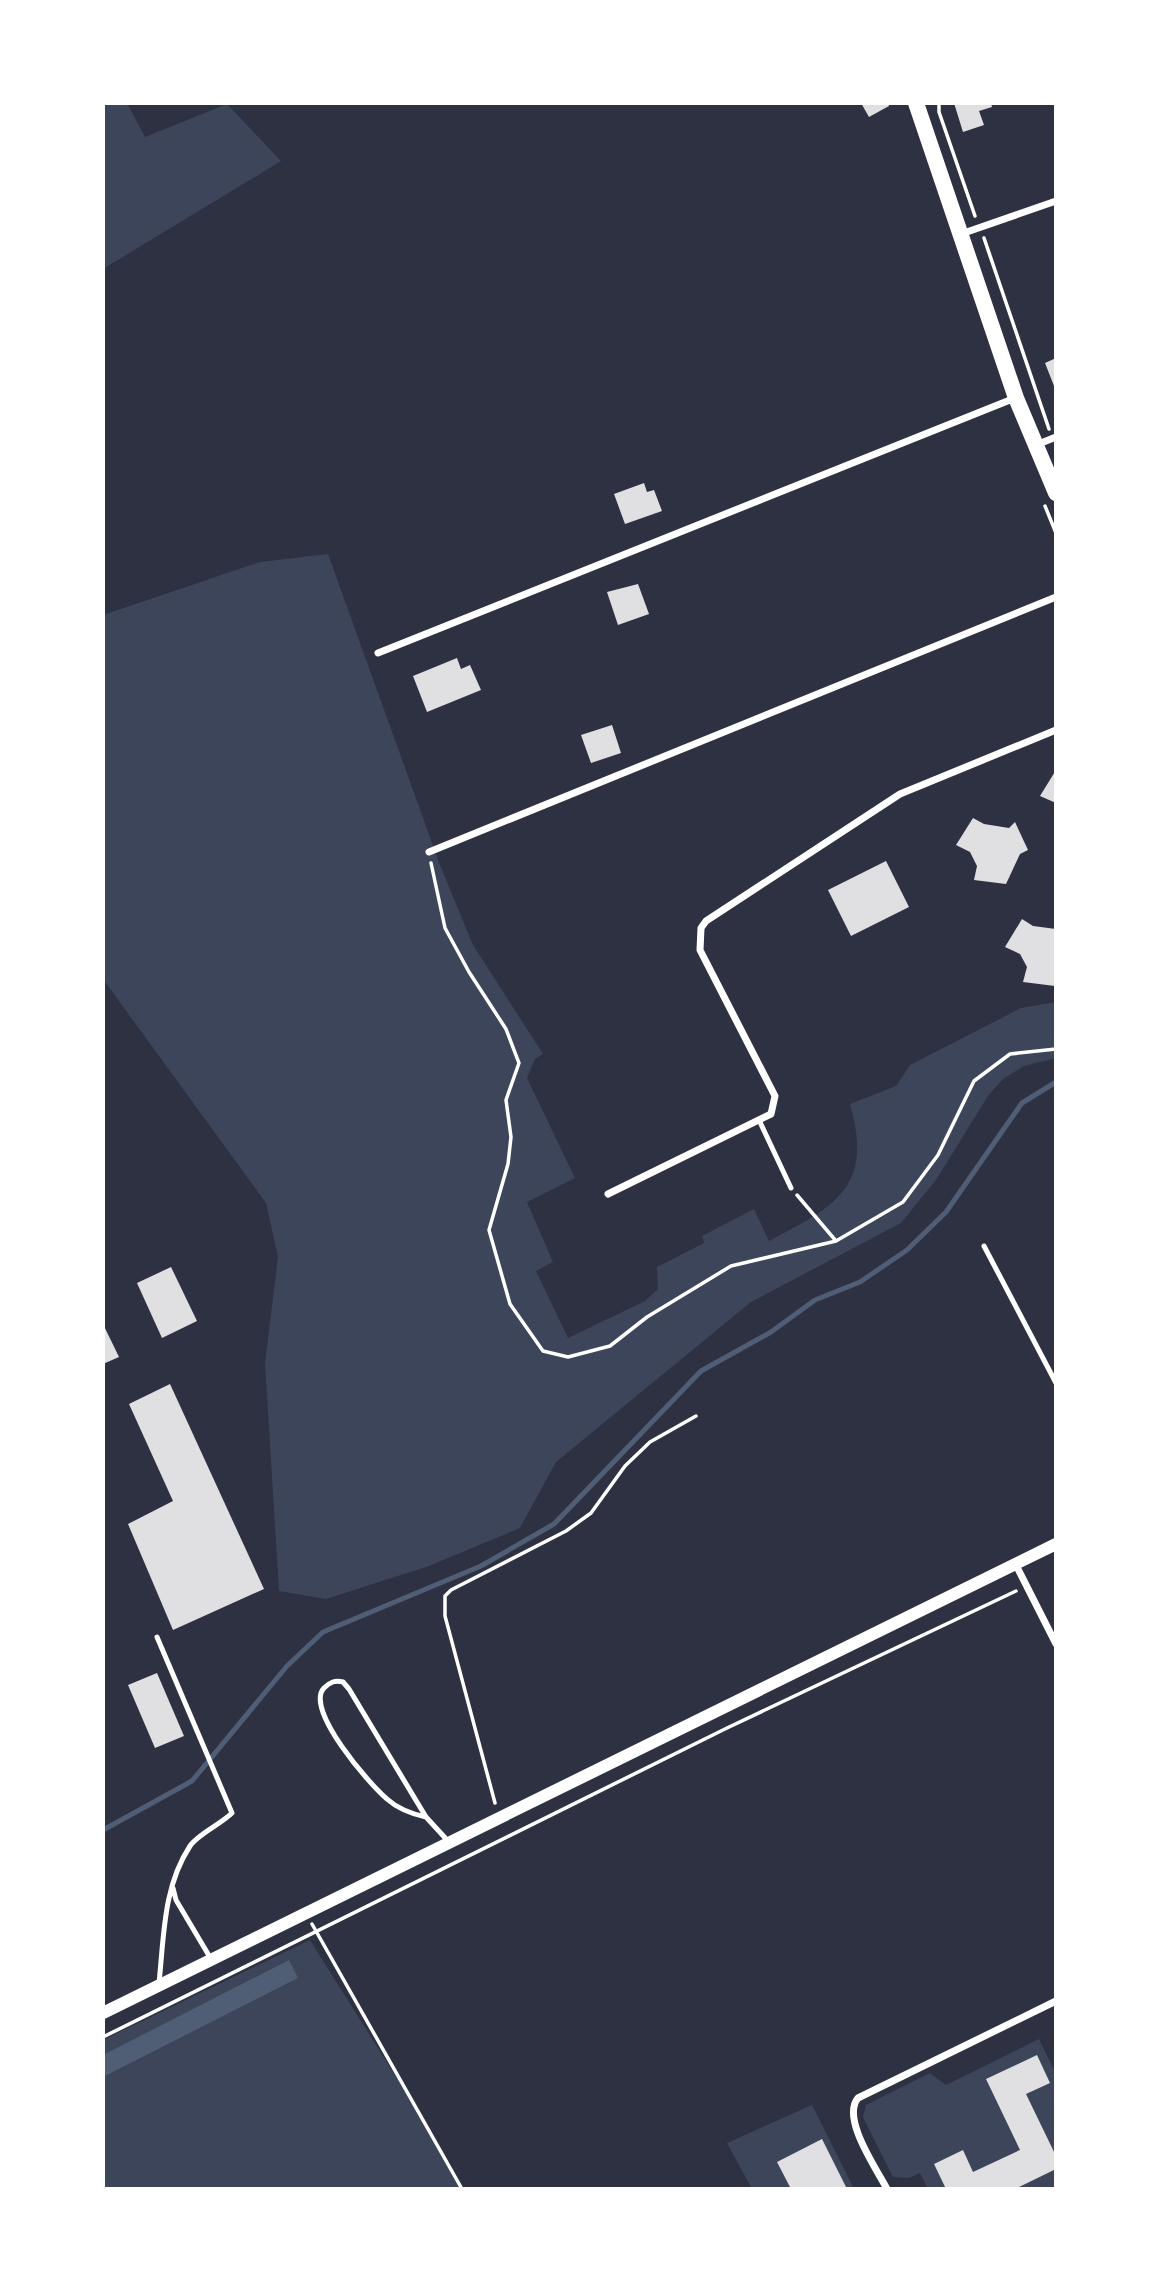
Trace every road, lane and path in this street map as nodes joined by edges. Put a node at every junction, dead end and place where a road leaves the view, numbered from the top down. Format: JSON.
{"nodes":[{"id":1,"x":939,"y":103,"type":"edge"},
{"id":2,"x":920,"y":105,"type":"edge"},
{"id":3,"x":1056,"y":201,"type":"edge"},
{"id":4,"x":983,"y":227,"type":"junction"},
{"id":5,"x":961,"y":234,"type":"junction"},
{"id":6,"x":1016,"y":398,"type":"junction"},
{"id":7,"x":1055,"y":438,"type":"edge"},
{"id":8,"x":1035,"y":445,"type":"junction"},
{"id":9,"x":1056,"y":493,"type":"edge"},
{"id":10,"x":1056,"y":597,"type":"edge"},
{"id":11,"x":378,"y":653,"type":"dead end"},
{"id":12,"x":1056,"y":730,"type":"edge"},
{"id":13,"x":429,"y":852,"type":"dead end"},
{"id":14,"x":759,"y":1120,"type":"junction"},
{"id":15,"x":791,"y":1188,"type":"joint"},
{"id":16,"x":608,"y":1194,"type":"dead end"},
{"id":17,"x":836,"y":1241,"type":"dead end"},
{"id":18,"x":984,"y":1246,"type":"dead end"},
{"id":19,"x":1056,"y":1383,"type":"edge"},
{"id":20,"x":696,"y":1416,"type":"dead end"},
{"id":21,"x":1056,"y":1544,"type":"edge"},
{"id":22,"x":1014,"y":1563,"type":"junction"},
{"id":23,"x":1026,"y":1584,"type":"junction"},
{"id":24,"x":157,"y":1637,"type":"dead end"},
{"id":25,"x":1056,"y":1644,"type":"edge"},
{"id":26,"x":426,"y":1817,"type":"junction"},
{"id":27,"x":499,"y":1819,"type":"junction"},
{"id":28,"x":450,"y":1843,"type":"junction"},
{"id":29,"x":172,"y":1887,"type":"junction"},
{"id":30,"x":301,"y":1915,"type":"junction"},
{"id":31,"x":316,"y":1931,"type":"junction"},
{"id":32,"x":211,"y":1959,"type":"junction"},
{"id":33,"x":159,"y":1983,"type":"junction"},
{"id":34,"x":1056,"y":2001,"type":"edge"},
{"id":35,"x":103,"y":2013,"type":"edge"},
{"id":36,"x":103,"y":2036,"type":"edge"},
{"id":37,"x":462,"y":2189,"type":"edge"},
{"id":38,"x":887,"y":2189,"type":"edge"}],
"edges":[{"from":1,"to":4,"type":"path"},
{"from":2,"to":5,"type":"main road"},
{"from":3,"to":4,"type":"street"},
{"from":4,"to":5,"type":"street"},
{"from":4,"to":7,"type":"path"},
{"from":5,"to":6,"type":"main road"},
{"from":6,"to":8,"type":"main road"},
{"from":6,"to":11,"type":"street"},
{"from":7,"to":8,"type":"street"},
{"from":8,"to":9,"type":"main road"},
{"from":10,"to":13,"type":"street"},
{"from":12,"to":14,"type":"street"},
{"from":14,"to":15,"type":"lane"},
{"from":14,"to":16,"type":"street"},
{"from":15,"to":17,"type":"path"},
{"from":18,"to":19,"type":"lane"},
{"from":20,"to":27,"type":"path"},
{"from":21,"to":22,"type":"street"},
{"from":22,"to":23,"type":"street"},
{"from":22,"to":27,"type":"street"},
{"from":23,"to":25,"type":"street"},
{"from":23,"to":31,"type":"path"},
{"from":24,"to":29,"type":"lane"},
{"from":26,"to":26,"type":"lane"},
{"from":26,"to":28,"type":"lane"},
{"from":27,"to":28,"type":"street"},
{"from":28,"to":30,"type":"street"},
{"from":29,"to":32,"type":"lane"},
{"from":29,"to":33,"type":"lane"},
{"from":30,"to":31,"type":"path"},
{"from":30,"to":32,"type":"street"},
{"from":31,"to":36,"type":"path"},
{"from":31,"to":37,"type":"path"},
{"from":32,"to":33,"type":"street"},
{"from":33,"to":35,"type":"street"},
{"from":34,"to":38,"type":"street"}]}
